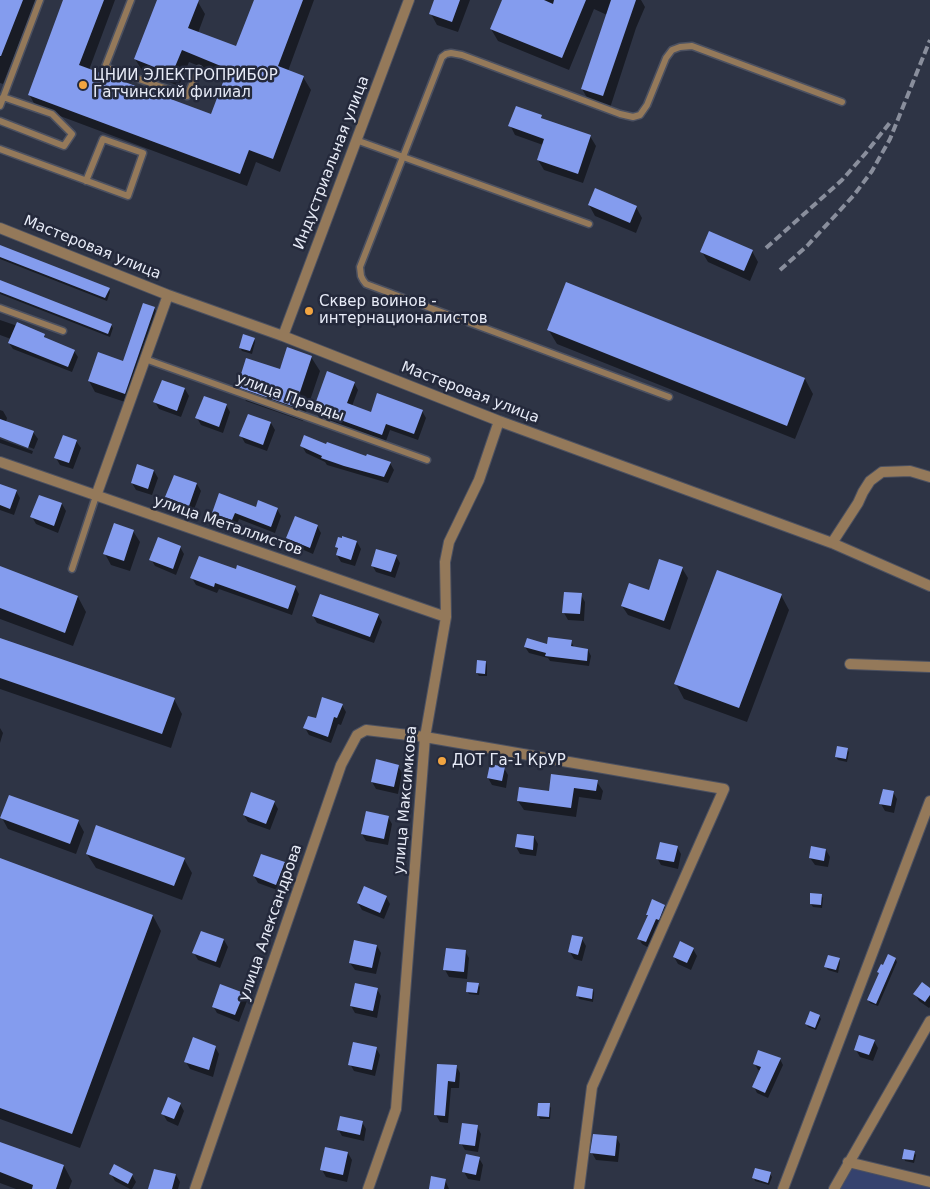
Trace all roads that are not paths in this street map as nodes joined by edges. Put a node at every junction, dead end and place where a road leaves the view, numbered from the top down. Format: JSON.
{"nodes":[{"id":1,"x":40,"y":0,"type":"edge"},
{"id":2,"x":131,"y":0,"type":"edge"},
{"id":3,"x":409,"y":0,"type":"edge"},
{"id":4,"x":198,"y":69,"type":"dead end"},
{"id":5,"x":3,"y":97,"type":"junction"},
{"id":6,"x":842,"y":102,"type":"dead end"},
{"id":7,"x":0,"y":106,"type":"edge"},
{"id":8,"x":0,"y":121,"type":"edge"},
{"id":9,"x":356,"y":140,"type":"junction"},
{"id":10,"x":0,"y":149,"type":"edge"},
{"id":11,"x":403,"y":157,"type":"junction"},
{"id":12,"x":86,"y":181,"type":"junction"},
{"id":13,"x":589,"y":224,"type":"dead end"},
{"id":14,"x":0,"y":228,"type":"edge"},
{"id":15,"x":168,"y":295,"type":"junction"},
{"id":16,"x":0,"y":308,"type":"edge"},
{"id":17,"x":63,"y":331,"type":"dead end"},
{"id":18,"x":283,"y":336,"type":"junction"},
{"id":19,"x":144,"y":360,"type":"junction"},
{"id":20,"x":669,"y":397,"type":"dead end"},
{"id":21,"x":499,"y":421,"type":"junction"},
{"id":22,"x":427,"y":460,"type":"dead end"},
{"id":23,"x":0,"y":462,"type":"edge"},
{"id":24,"x":930,"y":477,"type":"edge"},
{"id":25,"x":96,"y":496,"type":"junction"},
{"id":26,"x":832,"y":543,"type":"junction"},
{"id":27,"x":72,"y":569,"type":"dead end"},
{"id":28,"x":930,"y":586,"type":"edge"},
{"id":29,"x":446,"y":617,"type":"junction"},
{"id":30,"x":850,"y":664,"type":"dead end"},
{"id":31,"x":930,"y":668,"type":"edge"},
{"id":32,"x":425,"y":737,"type":"junction"},
{"id":33,"x":930,"y":801,"type":"edge"},
{"id":34,"x":930,"y":1020,"type":"edge"},
{"id":35,"x":848,"y":1162,"type":"junction"},
{"id":36,"x":930,"y":1182,"type":"edge"},
{"id":37,"x":195,"y":1189,"type":"edge"},
{"id":38,"x":368,"y":1189,"type":"edge"},
{"id":39,"x":579,"y":1189,"type":"edge"},
{"id":40,"x":783,"y":1189,"type":"edge"},
{"id":41,"x":834,"y":1189,"type":"edge"}],
"edges":[{"from":1,"to":5,"type":"lane"},
{"from":2,"to":4,"type":"lane"},
{"from":3,"to":9,"type":"street","name":"Индустриальная улица"},
{"from":5,"to":7,"type":"lane"},
{"from":5,"to":8,"type":"lane"},
{"from":6,"to":11,"type":"lane"},
{"from":9,"to":11,"type":"lane"},
{"from":9,"to":18,"type":"street","name":"Индустриальная улица"},
{"from":10,"to":12,"type":"lane"},
{"from":11,"to":13,"type":"lane"},
{"from":11,"to":20,"type":"lane"},
{"from":12,"to":12,"type":"lane"},
{"from":14,"to":15,"type":"street","name":"Мастеровая улица"},
{"from":15,"to":18,"type":"street","name":"Мастеровая улица"},
{"from":15,"to":19,"type":"street"},
{"from":16,"to":17,"type":"lane"},
{"from":18,"to":21,"type":"street","name":"Мастеровая улица"},
{"from":19,"to":22,"type":"lane","name":"улица Правды"},
{"from":19,"to":25,"type":"street"},
{"from":21,"to":26,"type":"street","name":"Мастеровая улица"},
{"from":21,"to":29,"type":"street","name":"улица Максимкова"},
{"from":23,"to":25,"type":"street","name":"улица Металлистов"},
{"from":24,"to":26,"type":"street"},
{"from":25,"to":27,"type":"lane"},
{"from":25,"to":29,"type":"street","name":"улица Металлистов"},
{"from":26,"to":28,"type":"street","name":"Мастеровая улица"},
{"from":29,"to":32,"type":"street","name":"улица Максимкова"},
{"from":30,"to":31,"type":"street"},
{"from":32,"to":37,"type":"street","name":"улица Александрова"},
{"from":32,"to":38,"type":"street","name":"улица Максимкова"},
{"from":32,"to":39,"type":"street","name":"улица Александрова"},
{"from":33,"to":40,"type":"street"},
{"from":34,"to":35,"type":"street"},
{"from":35,"to":36,"type":"street"},
{"from":35,"to":41,"type":"street"}]}
